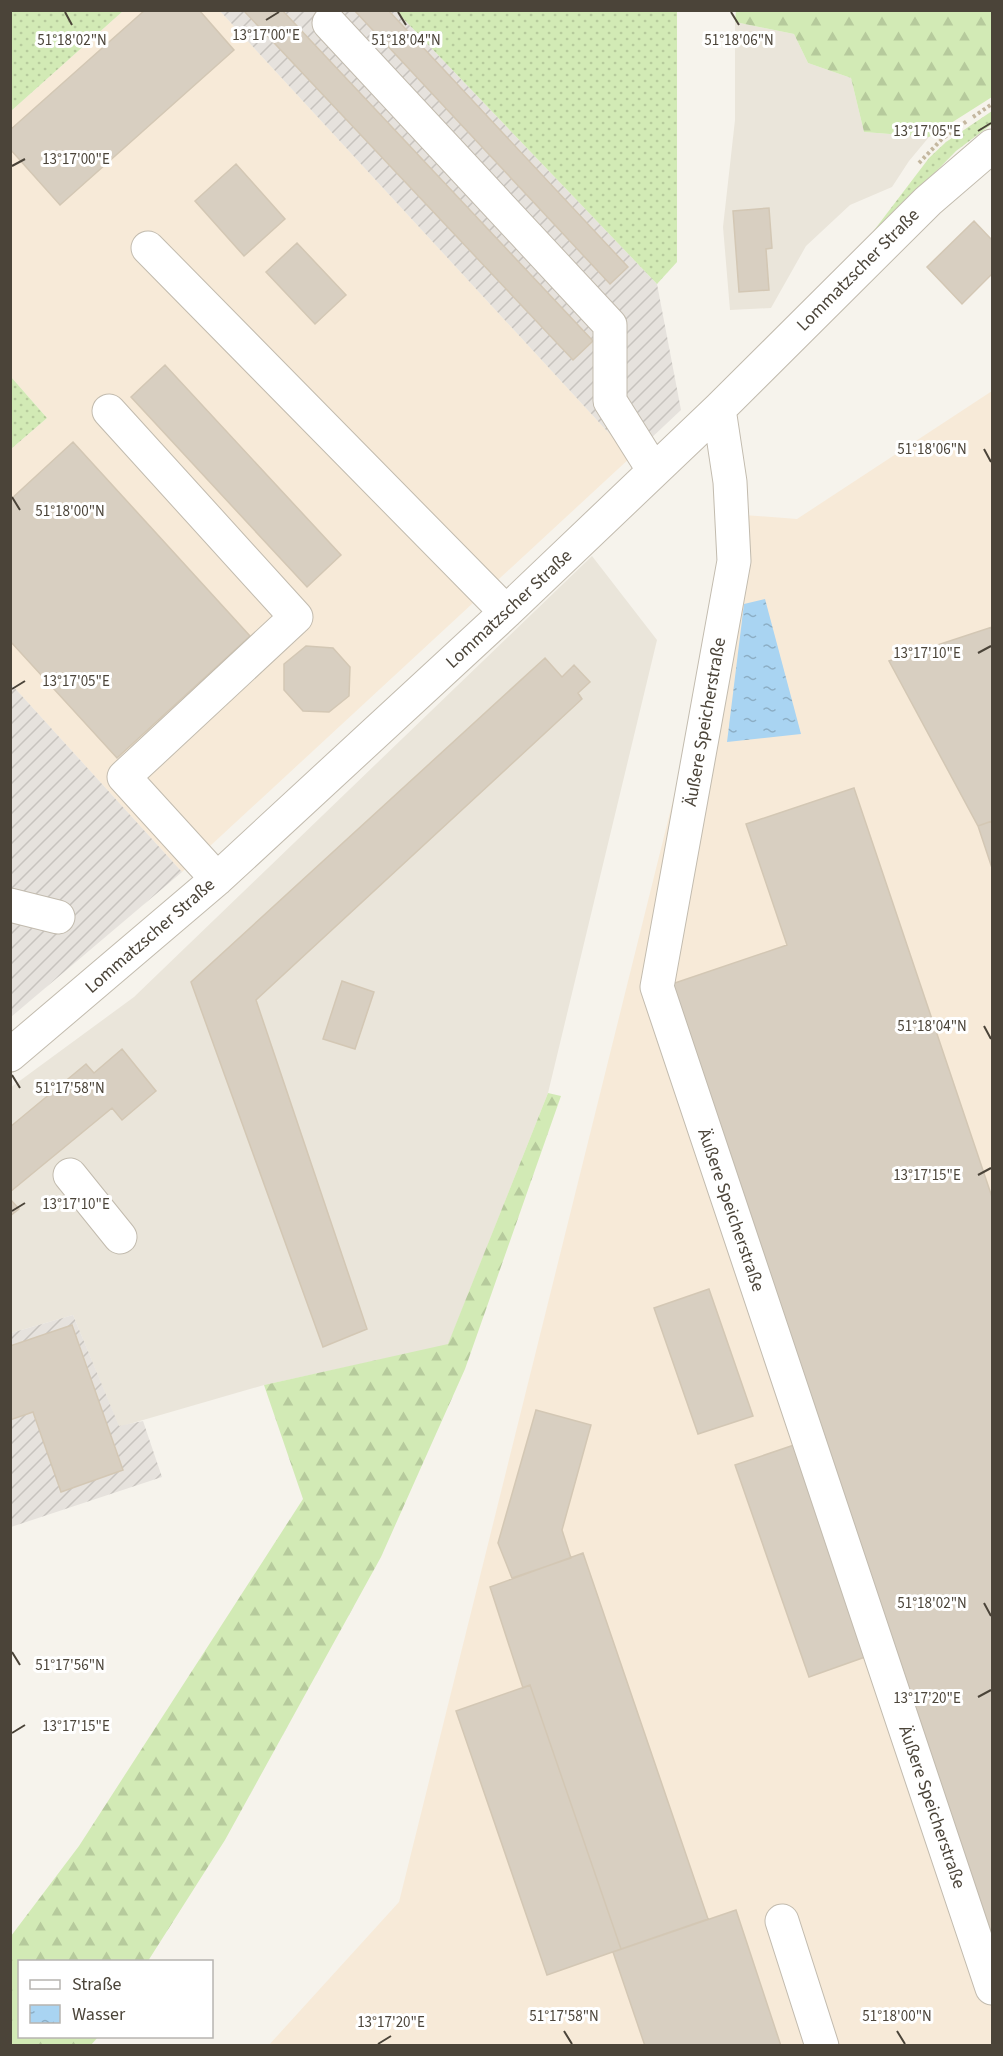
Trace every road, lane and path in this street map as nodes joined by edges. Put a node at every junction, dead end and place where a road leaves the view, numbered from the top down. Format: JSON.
{"nodes":[{"id":1,"x":329,"y":23,"type":"dead end"},
{"id":2,"x":993,"y":146,"type":"edge"},
{"id":3,"x":148,"y":248,"type":"dead end"},
{"id":4,"x":719,"y":409,"type":"junction"},
{"id":5,"x":109,"y":411,"type":"dead end"},
{"id":6,"x":654,"y":471,"type":"junction"},
{"id":7,"x":506,"y":612,"type":"junction"},
{"id":8,"x":217,"y":879,"type":"junction"},
{"id":9,"x":10,"y":905,"type":"edge"},
{"id":10,"x":58,"y":917,"type":"dead end"},
{"id":11,"x":10,"y":1055,"type":"edge"},
{"id":12,"x":70,"y":1175,"type":"dead end"},
{"id":13,"x":120,"y":1237,"type":"dead end"},
{"id":14,"x":782,"y":1921,"type":"dead end"},
{"id":15,"x":993,"y":1988,"type":"edge"},
{"id":16,"x":822,"y":2046,"type":"edge"}],
"edges":[{"from":1,"to":6,"type":"street"},
{"from":2,"to":4,"type":"street","name":"Lommatzscher Straße"},
{"from":3,"to":7,"type":"street"},
{"from":4,"to":6,"type":"street","name":"Lommatzscher Straße"},
{"from":4,"to":15,"type":"street","name":"Äußere Speicherstraße"},
{"from":5,"to":8,"type":"street"},
{"from":6,"to":7,"type":"street","name":"Lommatzscher Straße"},
{"from":7,"to":8,"type":"street","name":"Lommatzscher Straße"},
{"from":8,"to":11,"type":"street","name":"Lommatzscher Straße"},
{"from":9,"to":10,"type":"street"},
{"from":12,"to":13,"type":"street"},
{"from":14,"to":16,"type":"street"}]}
